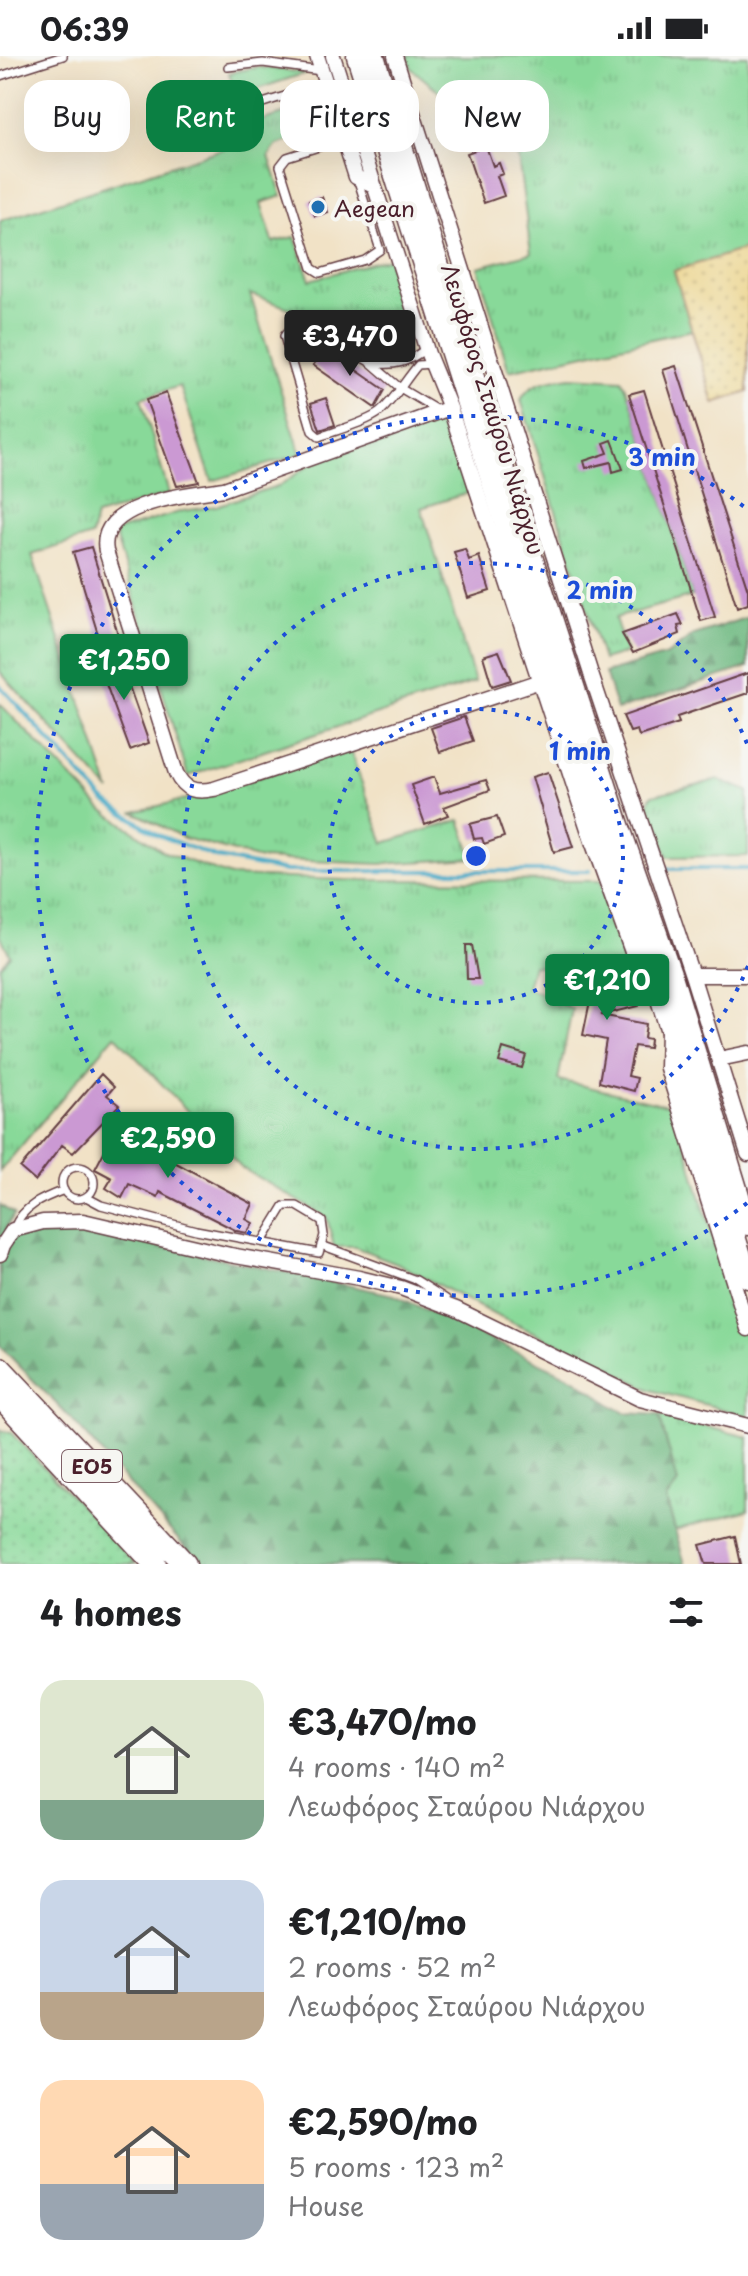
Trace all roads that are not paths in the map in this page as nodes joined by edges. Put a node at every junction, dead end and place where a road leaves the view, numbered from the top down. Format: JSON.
{"nodes":[{"id":1,"x":63,"y":56,"type":"edge"},
{"id":2,"x":317,"y":56,"type":"edge"},
{"id":3,"x":333,"y":56,"type":"edge"},
{"id":4,"x":357,"y":56,"type":"edge"},
{"id":5,"x":374,"y":56,"type":"edge"},
{"id":6,"x":395,"y":56,"type":"edge"},
{"id":7,"x":228,"y":67,"type":"dead end"},
{"id":8,"x":324,"y":71,"type":"junction"},
{"id":9,"x":0,"y":76,"type":"edge"},
{"id":10,"x":326,"y":80,"type":"edge"},
{"id":11,"x":303,"y":152,"type":"edge"},
{"id":12,"x":348,"y":152,"type":"edge"},
{"id":13,"x":356,"y":177,"type":"junction"},
{"id":14,"x":375,"y":187,"type":"junction"},
{"id":15,"x":426,"y":347,"type":"junction"},
{"id":16,"x":371,"y":363,"type":"junction"},
{"id":17,"x":432,"y":364,"type":"junction"},
{"id":18,"x":400,"y":388,"type":"junction"},
{"id":19,"x":444,"y":409,"type":"junction"},
{"id":20,"x":540,"y":681,"type":"junction"},
{"id":21,"x":692,"y":975,"type":"junction"},
{"id":22,"x":748,"y":975,"type":"edge"},
{"id":23,"x":656,"y":982,"type":"junction"},
{"id":24,"x":669,"y":1022,"type":"junction"},
{"id":25,"x":748,"y":1053,"type":"edge"},
{"id":26,"x":719,"y":1059,"type":"junction"},
{"id":27,"x":748,"y":1154,"type":"edge"},
{"id":28,"x":741,"y":1183,"type":"edge"},
{"id":29,"x":64,"y":1190,"type":"junction"},
{"id":30,"x":86,"y":1197,"type":"junction"},
{"id":31,"x":748,"y":1225,"type":"edge"},
{"id":32,"x":13,"y":1230,"type":"junction"},
{"id":33,"x":262,"y":1242,"type":"junction"},
{"id":34,"x":321,"y":1245,"type":"junction"},
{"id":35,"x":0,"y":1254,"type":"edge"},
{"id":36,"x":748,"y":1278,"type":"edge"},
{"id":37,"x":471,"y":1316,"type":"junction"},
{"id":38,"x":748,"y":1329,"type":"edge"},
{"id":39,"x":0,"y":1368,"type":"edge"},
{"id":40,"x":0,"y":1396,"type":"edge"},
{"id":41,"x":748,"y":1426,"type":"edge"},
{"id":42,"x":155,"y":1564,"type":"edge"},
{"id":43,"x":185,"y":1564,"type":"edge"}],
"edges":[{"from":1,"to":9,"type":"lane"},
{"from":2,"to":8,"type":"street"},
{"from":3,"to":14,"type":"street"},
{"from":4,"to":23,"type":"main road","name":"Λεωφόρος Σταύρου Νιάρχου"},
{"from":5,"to":28,"type":"main road","name":"Λεωφόρος Σταύρου Νιάρχου"},
{"from":6,"to":21,"type":"street"},
{"from":7,"to":8,"type":"lane"},
{"from":8,"to":10,"type":"street"},
{"from":11,"to":13,"type":"lane"},
{"from":12,"to":13,"type":"street"},
{"from":13,"to":14,"type":"street"},
{"from":14,"to":15,"type":"street"},
{"from":15,"to":16,"type":"lane"},
{"from":15,"to":17,"type":"street"},
{"from":16,"to":18,"type":"lane"},
{"from":16,"to":18,"type":"lane"},
{"from":17,"to":18,"type":"lane"},
{"from":17,"to":19,"type":"street"},
{"from":18,"to":19,"type":"lane"},
{"from":19,"to":20,"type":"street"},
{"from":19,"to":20,"type":"street"},
{"from":20,"to":23,"type":"street"},
{"from":21,"to":22,"type":"street"},
{"from":21,"to":26,"type":"street"},
{"from":23,"to":24,"type":"main road","name":"Λεωφόρος Σταύρου Νιάρχου"},
{"from":24,"to":36,"type":"main road","name":"Λεωφόρος Σταύρου Νιάρχου"},
{"from":24,"to":38,"type":"street"},
{"from":25,"to":26,"type":"street"},
{"from":26,"to":27,"type":"street"},
{"from":28,"to":31,"type":"main road","name":"Λεωφόρος Σταύρου Νιάρχου"},
{"from":29,"to":30,"type":"lane"},
{"from":29,"to":30,"type":"lane"},
{"from":29,"to":32,"type":"lane"},
{"from":30,"to":33,"type":"lane"},
{"from":32,"to":35,"type":"street"},
{"from":32,"to":37,"type":"street"},
{"from":33,"to":34,"type":"lane"},
{"from":33,"to":34,"type":"lane"},
{"from":34,"to":37,"type":"lane"},
{"from":37,"to":41,"type":"street"},
{"from":39,"to":43,"type":"main road","number":"ΕΟ5"},
{"from":40,"to":42,"type":"main road","number":"ΕΟ5"}]}
